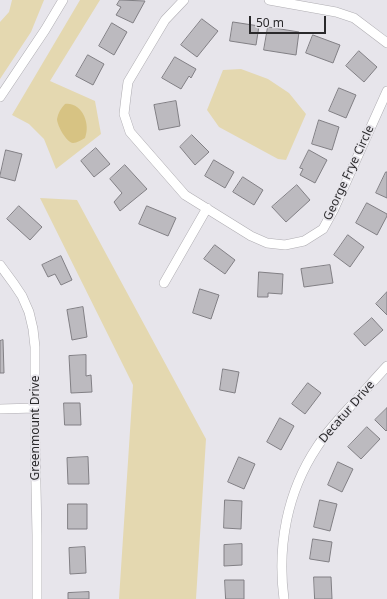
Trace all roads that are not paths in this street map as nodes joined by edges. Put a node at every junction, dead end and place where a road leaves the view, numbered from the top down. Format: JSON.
{"nodes":[{"id":1,"x":63,"y":0,"type":"edge"},
{"id":2,"x":184,"y":0,"type":"edge"},
{"id":3,"x":269,"y":0,"type":"edge"},
{"id":4,"x":387,"y":43,"type":"edge"},
{"id":5,"x":387,"y":91,"type":"edge"},
{"id":6,"x":0,"y":97,"type":"edge"},
{"id":7,"x":207,"y":208,"type":"junction"},
{"id":8,"x":0,"y":265,"type":"edge"},
{"id":9,"x":164,"y":283,"type":"dead end"},
{"id":10,"x":387,"y":366,"type":"edge"},
{"id":11,"x":35,"y":408,"type":"junction"},
{"id":12,"x":0,"y":409,"type":"edge"},
{"id":13,"x":37,"y":599,"type":"edge"},
{"id":14,"x":284,"y":599,"type":"edge"}],
"edges":[{"from":1,"to":6,"type":"street"},
{"from":2,"to":7,"type":"street","name":"George Frye Circle"},
{"from":3,"to":4,"type":"street"},
{"from":5,"to":7,"type":"street","name":"George Frye Circle"},
{"from":7,"to":9,"type":"street"},
{"from":8,"to":11,"type":"street","name":"Greenmount Drive"},
{"from":10,"to":14,"type":"street","name":"Decatur Drive"},
{"from":11,"to":12,"type":"street"},
{"from":11,"to":13,"type":"street","name":"Greenmount Drive"}]}
